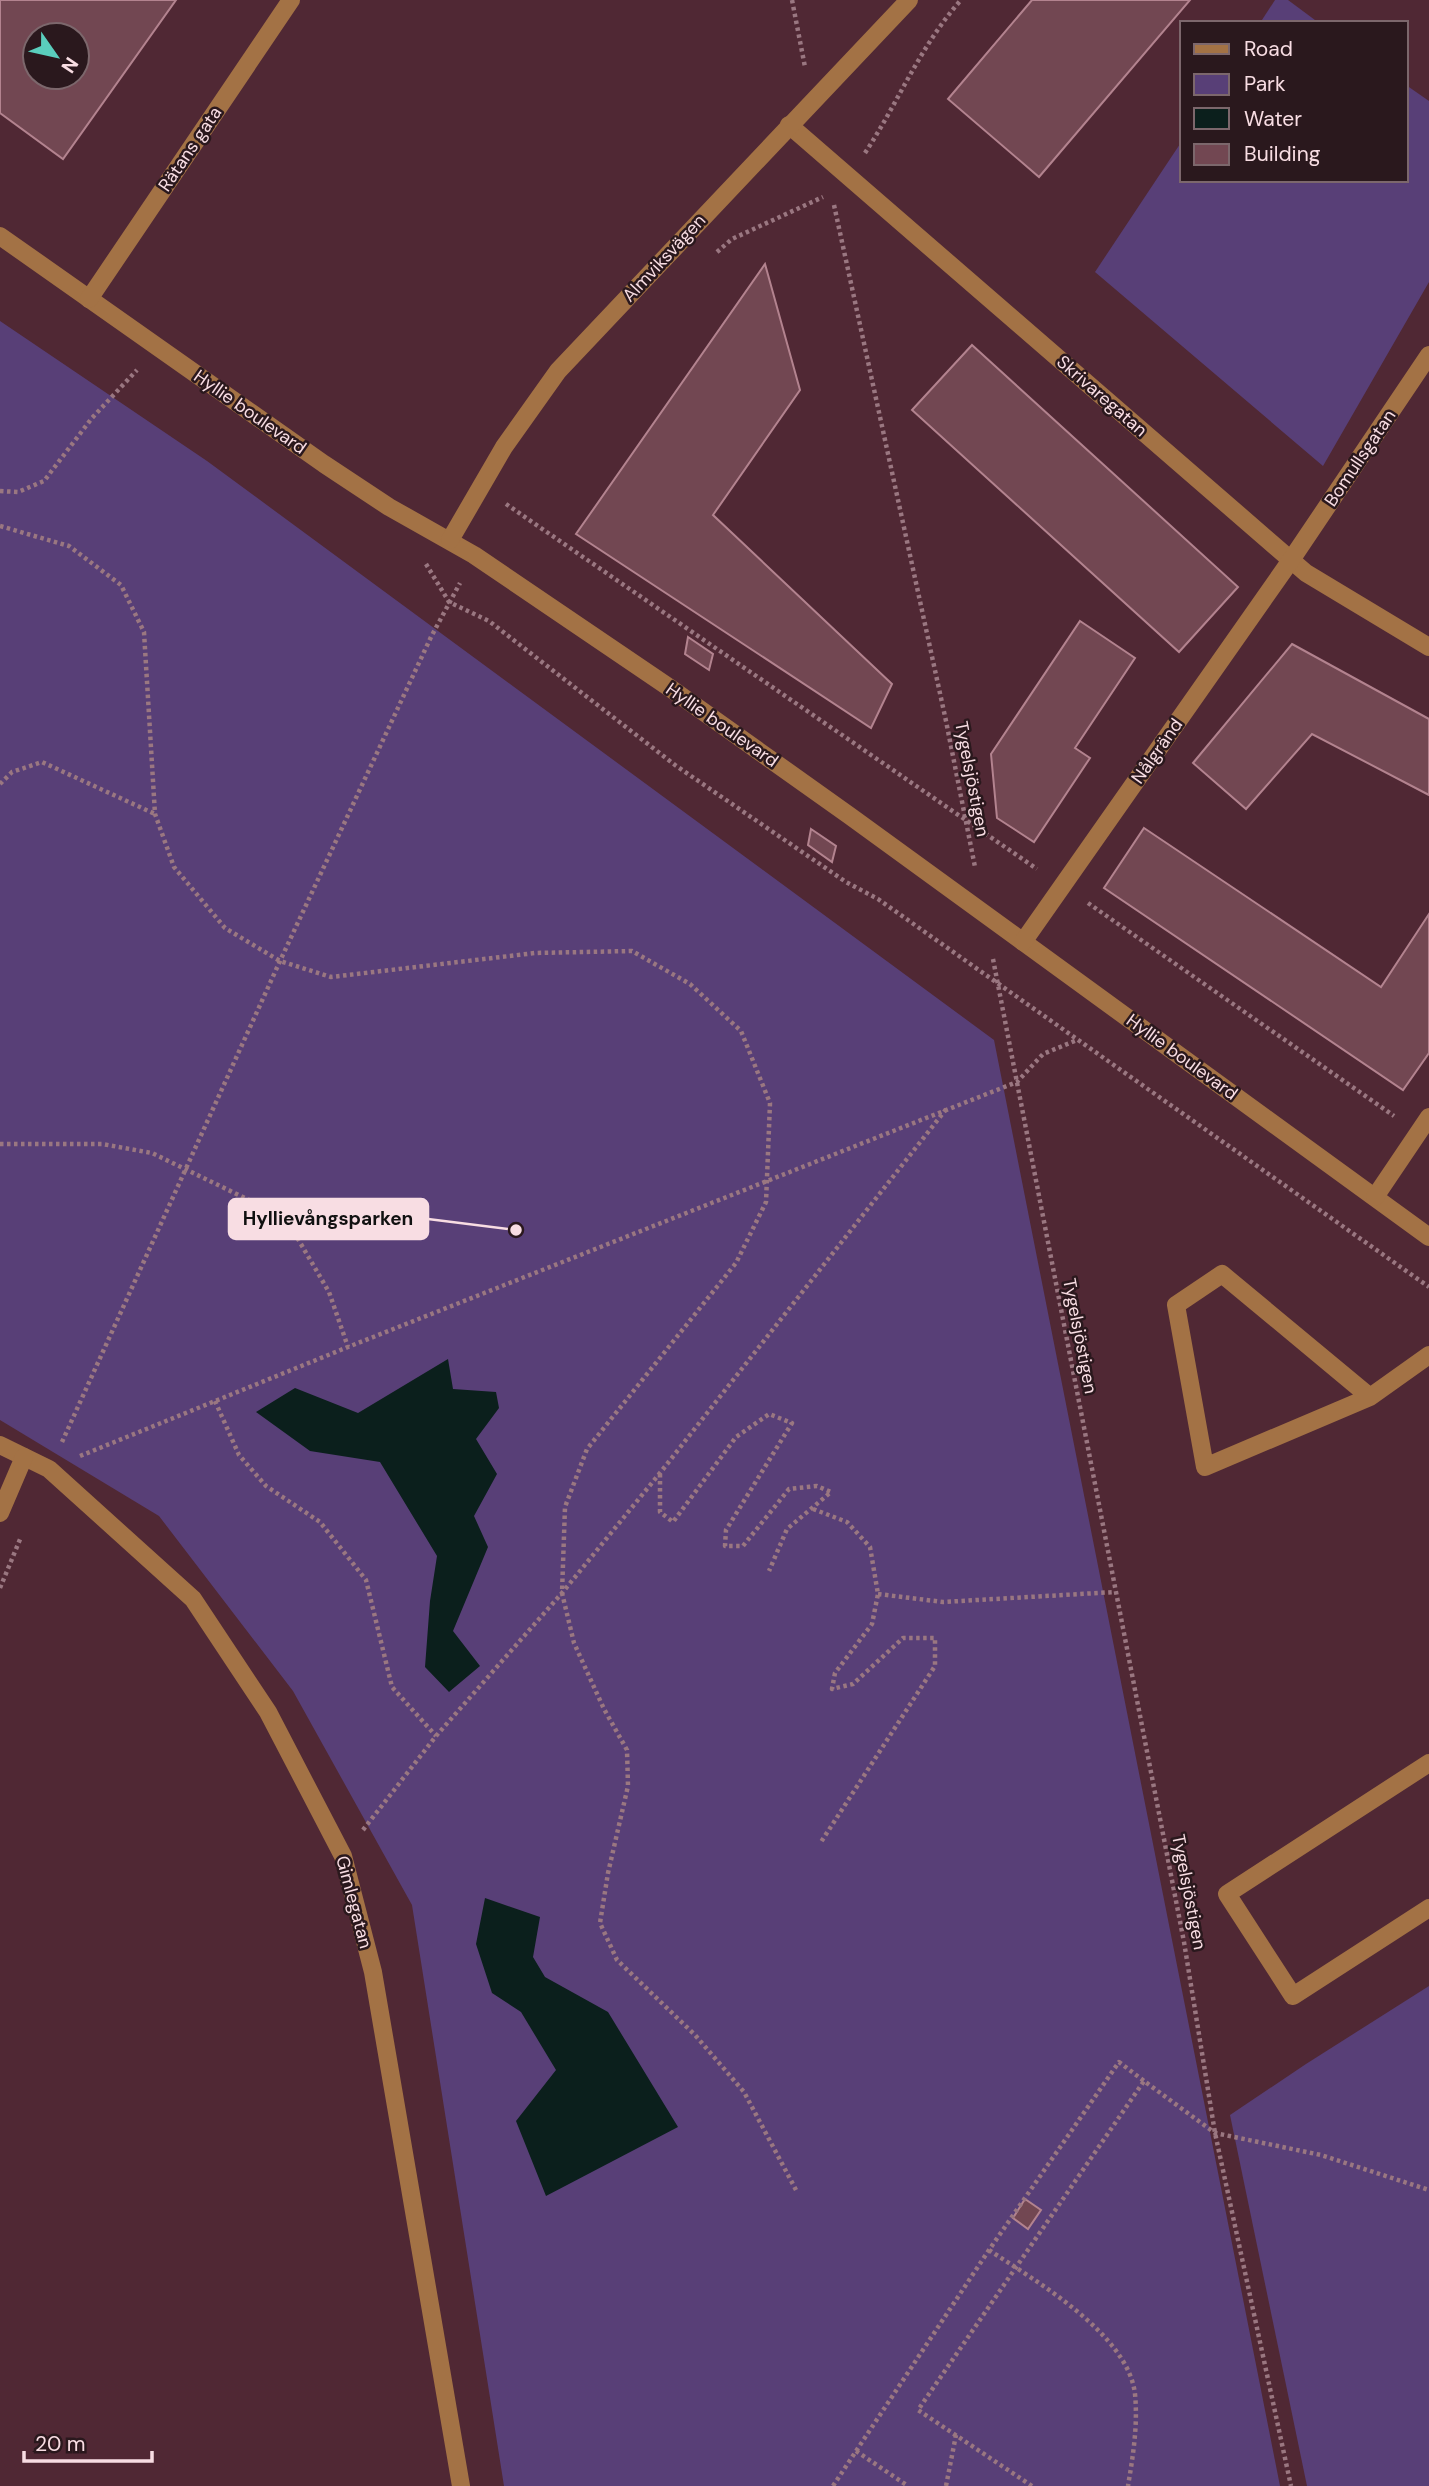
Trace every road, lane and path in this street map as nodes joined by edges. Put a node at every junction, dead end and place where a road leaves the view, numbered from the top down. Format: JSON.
{"nodes":[{"id":1,"x":291,"y":0,"type":"edge"},
{"id":2,"x":792,"y":0,"type":"edge"},
{"id":3,"x":909,"y":0,"type":"edge"},
{"id":4,"x":961,"y":0,"type":"edge"},
{"id":5,"x":811,"y":102,"type":"junction"},
{"id":6,"x":789,"y":125,"type":"junction"},
{"id":7,"x":850,"y":177,"type":"junction"},
{"id":8,"x":0,"y":236,"type":"edge"},
{"id":9,"x":711,"y":257,"type":"dead end"},
{"id":10,"x":89,"y":299,"type":"junction"},
{"id":11,"x":158,"y":347,"type":"junction"},
{"id":12,"x":1429,"y":355,"type":"edge"},
{"id":13,"x":0,"y":491,"type":"edge"},
{"id":14,"x":512,"y":494,"type":"dead end"},
{"id":15,"x":506,"y":504,"type":"junction"},
{"id":16,"x":0,"y":526,"type":"edge"},
{"id":17,"x":450,"y":540,"type":"junction"},
{"id":18,"x":474,"y":555,"type":"junction"},
{"id":19,"x":1291,"y":559,"type":"junction"},
{"id":20,"x":450,"y":602,"type":"junction"},
{"id":21,"x":1429,"y":647,"type":"edge"},
{"id":22,"x":0,"y":784,"type":"edge"},
{"id":23,"x":155,"y":814,"type":"junction"},
{"id":24,"x":965,"y":819,"type":"junction"},
{"id":25,"x":1062,"y":886,"type":"junction"},
{"id":26,"x":984,"y":914,"type":"junction"},
{"id":27,"x":1023,"y":942,"type":"junction"},
{"id":28,"x":280,"y":961,"type":"junction"},
{"id":29,"x":998,"y":983,"type":"junction"},
{"id":30,"x":1077,"y":1040,"type":"junction"},
{"id":31,"x":1017,"y":1082,"type":"junction"},
{"id":32,"x":948,"y":1107,"type":"junction"},
{"id":33,"x":1429,"y":1117,"type":"edge"},
{"id":34,"x":1418,"y":1133,"type":"junction"},
{"id":35,"x":0,"y":1144,"type":"edge"},
{"id":36,"x":185,"y":1168,"type":"junction"},
{"id":37,"x":766,"y":1180,"type":"junction"},
{"id":38,"x":1375,"y":1197,"type":"junction"},
{"id":39,"x":1429,"y":1237,"type":"edge"},
{"id":40,"x":1429,"y":1287,"type":"edge"},
{"id":41,"x":348,"y":1347,"type":"junction"},
{"id":42,"x":1429,"y":1355,"type":"edge"},
{"id":43,"x":1370,"y":1397,"type":"junction"},
{"id":44,"x":215,"y":1401,"type":"junction"},
{"id":45,"x":0,"y":1446,"type":"edge"},
{"id":46,"x":24,"y":1457,"type":"junction"},
{"id":47,"x":49,"y":1469,"type":"junction"},
{"id":48,"x":660,"y":1473,"type":"junction"},
{"id":49,"x":813,"y":1510,"type":"junction"},
{"id":50,"x":0,"y":1513,"type":"edge"},
{"id":51,"x":25,"y":1529,"type":"dead end"},
{"id":52,"x":769,"y":1571,"type":"dead end"},
{"id":53,"x":0,"y":1588,"type":"edge"},
{"id":54,"x":1115,"y":1592,"type":"junction"},
{"id":55,"x":562,"y":1593,"type":"junction"},
{"id":56,"x":878,"y":1594,"type":"junction"},
{"id":57,"x":436,"y":1735,"type":"junction"},
{"id":58,"x":1429,"y":1763,"type":"edge"},
{"id":59,"x":821,"y":1842,"type":"dead end"},
{"id":60,"x":343,"y":1856,"type":"junction"},
{"id":61,"x":1429,"y":1908,"type":"edge"},
{"id":62,"x":1144,"y":2081,"type":"junction"},
{"id":63,"x":1215,"y":2133,"type":"junction"},
{"id":64,"x":796,"y":2190,"type":"dead end"},
{"id":65,"x":1429,"y":2190,"type":"edge"},
{"id":66,"x":989,"y":2250,"type":"junction"},
{"id":67,"x":1014,"y":2267,"type":"junction"},
{"id":68,"x":956,"y":2435,"type":"junction"},
{"id":69,"x":856,"y":2451,"type":"junction"},
{"id":70,"x":461,"y":2486,"type":"edge"},
{"id":71,"x":833,"y":2486,"type":"edge"},
{"id":72,"x":908,"y":2486,"type":"edge"},
{"id":73,"x":946,"y":2486,"type":"edge"},
{"id":74,"x":1032,"y":2486,"type":"edge"},
{"id":75,"x":1128,"y":2486,"type":"edge"},
{"id":76,"x":1291,"y":2486,"type":"edge"}],
"edges":[{"from":1,"to":10,"type":"street","name":"Rätans gata"},
{"from":2,"to":5,"type":"path"},
{"from":3,"to":5,"type":"street","name":"Almviksvägen"},
{"from":4,"to":7,"type":"path"},
{"from":5,"to":6,"type":"street","name":"Almviksvägen"},
{"from":6,"to":7,"type":"street","name":"Skrivaregatan"},
{"from":6,"to":17,"type":"street","name":"Almviksvägen"},
{"from":7,"to":19,"type":"street","name":"Skrivaregatan"},
{"from":8,"to":10,"type":"street","name":"Hyllie boulevard"},
{"from":9,"to":24,"type":"path","name":"Tygelsjöstigen"},
{"from":10,"to":11,"type":"street","name":"Hyllie boulevard"},
{"from":11,"to":13,"type":"path"},
{"from":11,"to":17,"type":"street","name":"Hyllie boulevard"},
{"from":12,"to":19,"type":"street","name":"Bomullsgatan"},
{"from":14,"to":15,"type":"path"},
{"from":15,"to":18,"type":"path"},
{"from":15,"to":24,"type":"path"},
{"from":16,"to":23,"type":"path"},
{"from":17,"to":18,"type":"street","name":"Hyllie boulevard"},
{"from":18,"to":20,"type":"path"},
{"from":18,"to":26,"type":"street","name":"Hyllie boulevard"},
{"from":19,"to":21,"type":"street","name":"Skrivaregatan"},
{"from":19,"to":25,"type":"street","name":"Nålgränd"},
{"from":20,"to":28,"type":"path"},
{"from":20,"to":29,"type":"path"},
{"from":22,"to":23,"type":"path"},
{"from":23,"to":28,"type":"path"},
{"from":24,"to":25,"type":"path"},
{"from":24,"to":26,"type":"path","name":"Tygelsjöstigen"},
{"from":25,"to":27,"type":"street","name":"Nålgränd"},
{"from":25,"to":34,"type":"path"},
{"from":26,"to":27,"type":"street","name":"Hyllie boulevard"},
{"from":26,"to":29,"type":"path","name":"Tygelsjöstigen"},
{"from":27,"to":38,"type":"street","name":"Hyllie boulevard"},
{"from":28,"to":36,"type":"path"},
{"from":28,"to":37,"type":"path"},
{"from":29,"to":30,"type":"path"},
{"from":29,"to":31,"type":"path","name":"Tygelsjöstigen"},
{"from":30,"to":31,"type":"path"},
{"from":30,"to":40,"type":"path"},
{"from":31,"to":32,"type":"path"},
{"from":31,"to":54,"type":"path","name":"Tygelsjöstigen"},
{"from":32,"to":37,"type":"path"},
{"from":32,"to":48,"type":"path"},
{"from":33,"to":34,"type":"street"},
{"from":34,"to":38,"type":"street"},
{"from":35,"to":36,"type":"path"},
{"from":36,"to":41,"type":"path"},
{"from":36,"to":47,"type":"path"},
{"from":37,"to":41,"type":"path"},
{"from":37,"to":55,"type":"path"},
{"from":38,"to":39,"type":"street","name":"Hyllie boulevard"},
{"from":41,"to":44,"type":"path"},
{"from":42,"to":43,"type":"street"},
{"from":43,"to":43,"type":"street"},
{"from":44,"to":47,"type":"path"},
{"from":44,"to":57,"type":"path"},
{"from":45,"to":46,"type":"street","name":"Gimlegatan"},
{"from":46,"to":47,"type":"street","name":"Gimlegatan"},
{"from":46,"to":50,"type":"street"},
{"from":47,"to":60,"type":"street","name":"Gimlegatan"},
{"from":48,"to":49,"type":"path"},
{"from":48,"to":55,"type":"path"},
{"from":49,"to":52,"type":"path"},
{"from":49,"to":56,"type":"path"},
{"from":51,"to":53,"type":"path"},
{"from":54,"to":56,"type":"path"},
{"from":54,"to":63,"type":"path","name":"Tygelsjöstigen"},
{"from":55,"to":57,"type":"path"},
{"from":55,"to":64,"type":"path"},
{"from":56,"to":59,"type":"path"},
{"from":57,"to":60,"type":"path"},
{"from":58,"to":61,"type":"street"},
{"from":60,"to":70,"type":"street","name":"Gimlegatan"},
{"from":62,"to":63,"type":"path"},
{"from":62,"to":66,"type":"path"},
{"from":62,"to":67,"type":"path"},
{"from":63,"to":65,"type":"path"},
{"from":63,"to":76,"type":"path","name":"Tygelsjöstigen"},
{"from":66,"to":67,"type":"path"},
{"from":66,"to":69,"type":"path"},
{"from":67,"to":68,"type":"path"},
{"from":67,"to":75,"type":"path"},
{"from":68,"to":73,"type":"path"},
{"from":68,"to":74,"type":"path"},
{"from":69,"to":71,"type":"path"},
{"from":69,"to":72,"type":"path"}]}
